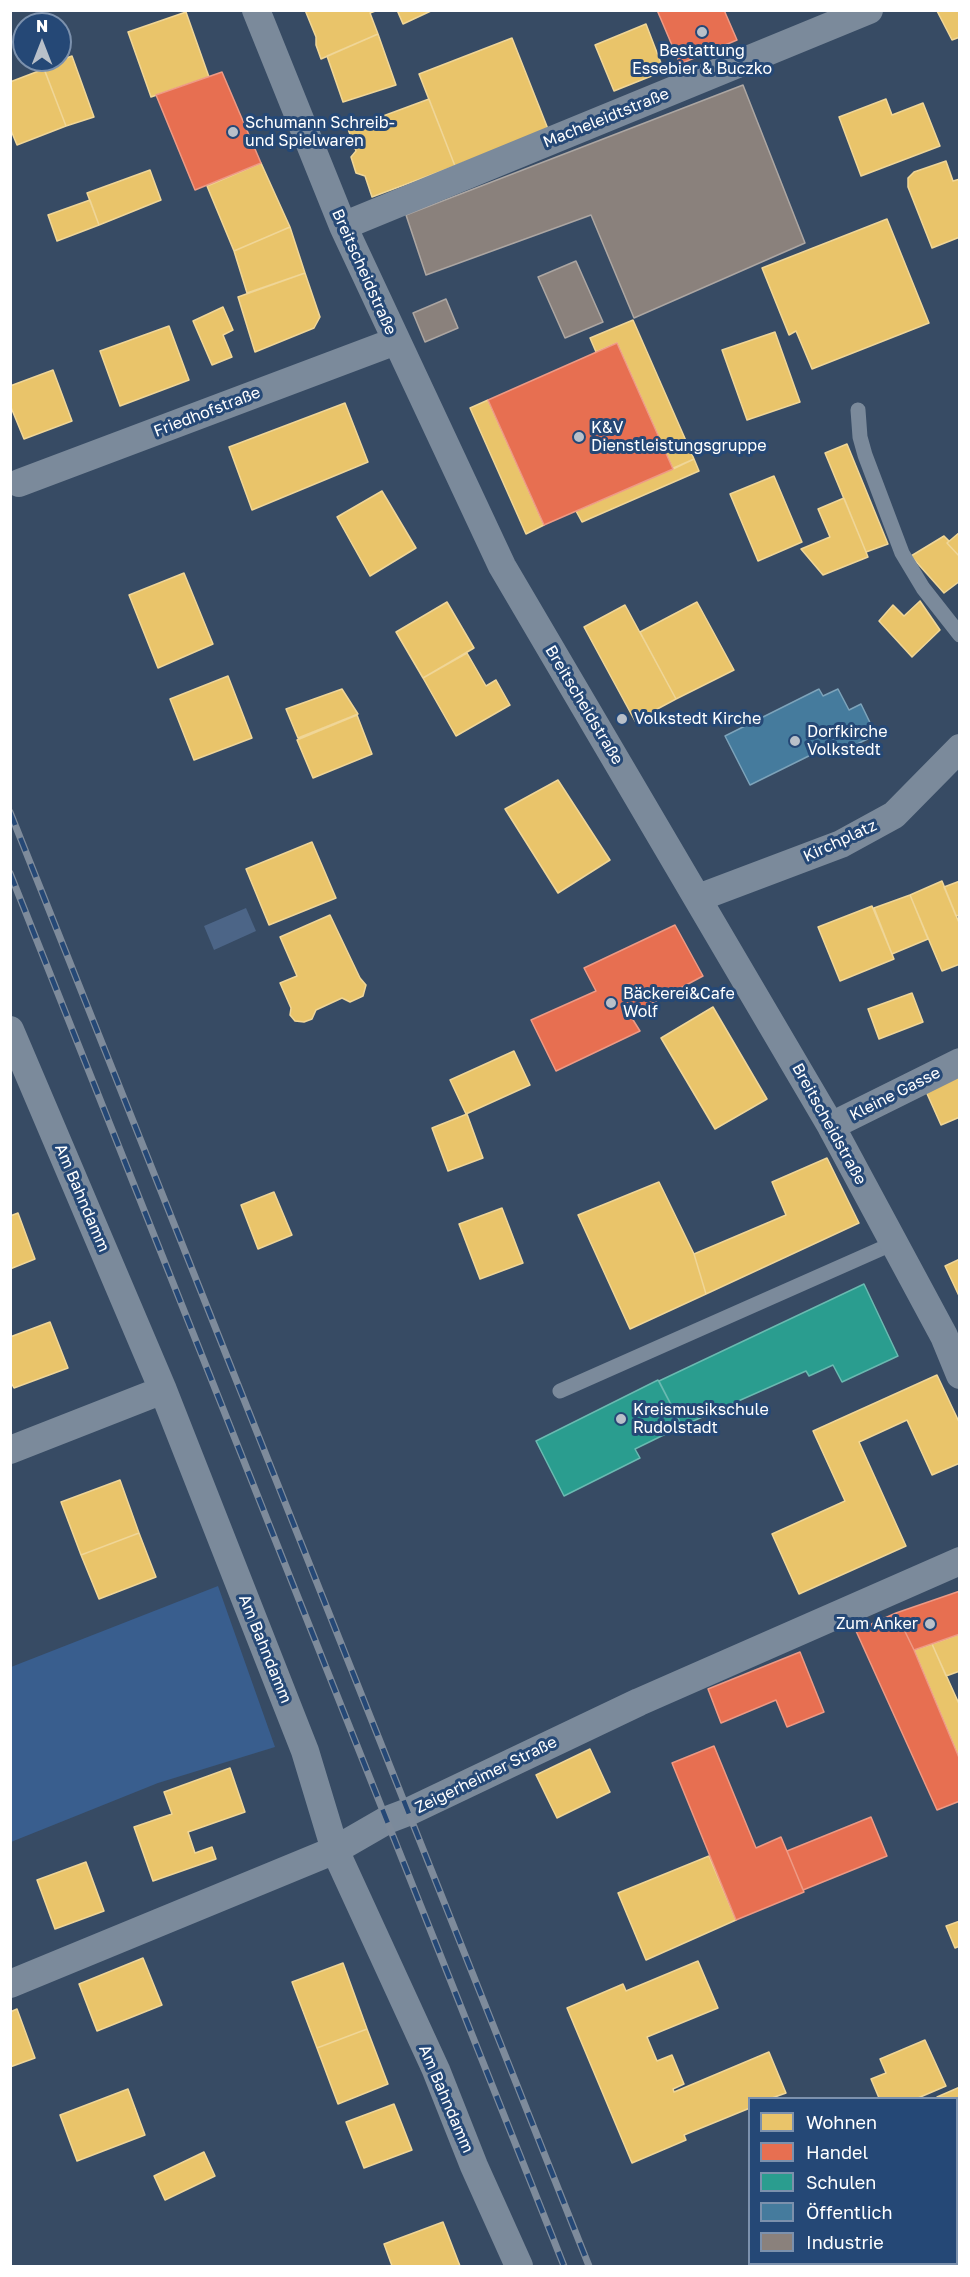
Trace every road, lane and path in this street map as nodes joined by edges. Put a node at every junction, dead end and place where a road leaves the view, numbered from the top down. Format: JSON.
{"nodes":[{"id":1,"x":256,"y":10,"type":"edge"},
{"id":2,"x":869,"y":10,"type":"edge"},
{"id":3,"x":343,"y":226,"type":"junction"},
{"id":4,"x":396,"y":341,"type":"junction"},
{"id":5,"x":858,"y":410,"type":"dead end"},
{"id":6,"x":19,"y":483,"type":"dead end"},
{"id":7,"x":960,"y":635,"type":"edge"},
{"id":8,"x":960,"y":748,"type":"edge"},
{"id":9,"x":698,"y":898,"type":"junction"},
{"id":10,"x":10,"y":1030,"type":"edge"},
{"id":11,"x":960,"y":1062,"type":"edge"},
{"id":12,"x":831,"y":1126,"type":"junction"},
{"id":13,"x":894,"y":1243,"type":"junction"},
{"id":14,"x":960,"y":1375,"type":"edge"},
{"id":15,"x":163,"y":1390,"type":"junction"},
{"id":16,"x":560,"y":1391,"type":"dead end"},
{"id":17,"x":10,"y":1450,"type":"edge"},
{"id":18,"x":960,"y":1561,"type":"edge"},
{"id":19,"x":335,"y":1850,"type":"junction"},
{"id":20,"x":10,"y":1984,"type":"edge"},
{"id":21,"x":519,"y":2266,"type":"edge"}],
"edges":[{"from":1,"to":3,"type":"street","name":"Breitscheidstraße"},
{"from":2,"to":3,"type":"street","name":"Macheleidtstraße"},
{"from":3,"to":4,"type":"street","name":"Breitscheidstraße"},
{"from":4,"to":6,"type":"street","name":"Friedhofstraße"},
{"from":4,"to":9,"type":"street","name":"Breitscheidstraße"},
{"from":5,"to":7,"type":"lane"},
{"from":8,"to":9,"type":"street","name":"Kirchplatz"},
{"from":9,"to":12,"type":"street","name":"Breitscheidstraße"},
{"from":10,"to":15,"type":"street","name":"Am Bahndamm"},
{"from":11,"to":12,"type":"street","name":"Kleine Gasse"},
{"from":12,"to":13,"type":"street","name":"Breitscheidstraße"},
{"from":13,"to":14,"type":"street","name":"Breitscheidstraße"},
{"from":13,"to":16,"type":"lane"},
{"from":15,"to":17,"type":"street"},
{"from":15,"to":19,"type":"street","name":"Am Bahndamm"},
{"from":18,"to":19,"type":"street","name":"Zeigerheimer Straße"},
{"from":19,"to":20,"type":"street","name":"Zeigerheimer Straße"},
{"from":19,"to":21,"type":"street","name":"Am Bahndamm"}]}
